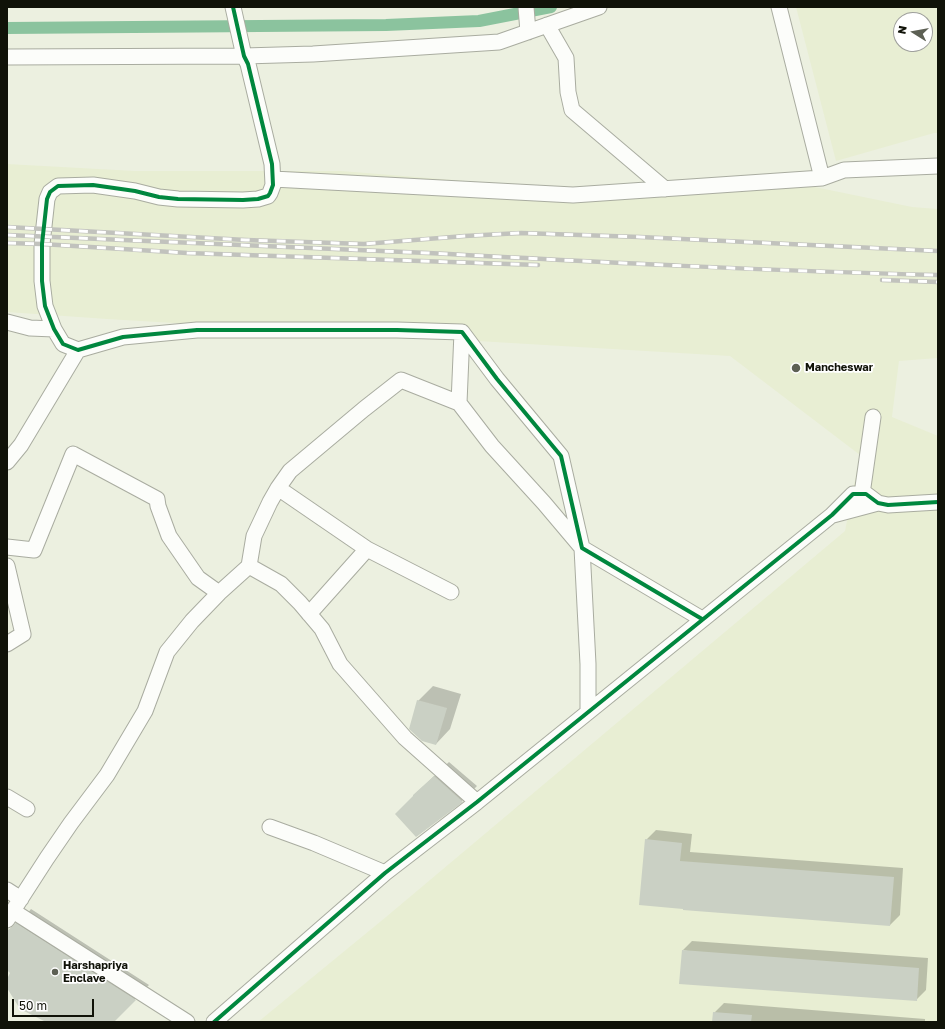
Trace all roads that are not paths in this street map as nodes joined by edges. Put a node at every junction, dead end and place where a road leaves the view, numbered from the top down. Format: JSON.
{"nodes":[{"id":1,"x":233,"y":7,"type":"edge"},
{"id":2,"x":526,"y":7,"type":"edge"},
{"id":3,"x":599,"y":7,"type":"edge"},
{"id":4,"x":779,"y":7,"type":"edge"},
{"id":5,"x":547,"y":25,"type":"junction"},
{"id":6,"x":528,"y":31,"type":"junction"},
{"id":7,"x":244,"y":56,"type":"junction"},
{"id":8,"x":7,"y":57,"type":"edge"},
{"id":9,"x":938,"y":166,"type":"edge"},
{"id":10,"x":822,"y":178,"type":"junction"},
{"id":11,"x":273,"y":179,"type":"junction"},
{"id":12,"x":665,"y":189,"type":"junction"},
{"id":13,"x":7,"y":322,"type":"edge"},
{"id":14,"x":54,"y":329,"type":"junction"},
{"id":15,"x":462,"y":332,"type":"junction"},
{"id":16,"x":78,"y":350,"type":"junction"},
{"id":17,"x":459,"y":403,"type":"junction"},
{"id":18,"x":873,"y":417,"type":"dead end"},
{"id":19,"x":7,"y":462,"type":"edge"},
{"id":20,"x":278,"y":488,"type":"junction"},
{"id":21,"x":862,"y":494,"type":"junction"},
{"id":22,"x":938,"y":502,"type":"edge"},
{"id":23,"x":878,"y":504,"type":"junction"},
{"id":24,"x":832,"y":516,"type":"junction"},
{"id":25,"x":7,"y":547,"type":"edge"},
{"id":26,"x":582,"y":548,"type":"junction"},
{"id":27,"x":367,"y":549,"type":"junction"},
{"id":28,"x":7,"y":566,"type":"edge"},
{"id":29,"x":249,"y":566,"type":"junction"},
{"id":30,"x":451,"y":592,"type":"dead end"},
{"id":31,"x":219,"y":594,"type":"junction"},
{"id":32,"x":309,"y":614,"type":"junction"},
{"id":33,"x":702,"y":619,"type":"junction"},
{"id":34,"x":7,"y":644,"type":"edge"},
{"id":35,"x":588,"y":712,"type":"junction"},
{"id":36,"x":7,"y":797,"type":"edge"},
{"id":37,"x":477,"y":802,"type":"junction"},
{"id":38,"x":27,"y":809,"type":"dead end"},
{"id":39,"x":270,"y":828,"type":"dead end"},
{"id":40,"x":385,"y":873,"type":"junction"},
{"id":41,"x":7,"y":890,"type":"edge"},
{"id":42,"x":14,"y":910,"type":"edge"},
{"id":43,"x":187,"y":1022,"type":"edge"},
{"id":44,"x":214,"y":1022,"type":"edge"}],
"edges":[{"from":1,"to":7,"type":"street"},
{"from":2,"to":6,"type":"street"},
{"from":3,"to":5,"type":"street"},
{"from":4,"to":10,"type":"street"},
{"from":5,"to":6,"type":"street"},
{"from":5,"to":12,"type":"street"},
{"from":6,"to":7,"type":"street"},
{"from":7,"to":8,"type":"street"},
{"from":7,"to":11,"type":"street"},
{"from":9,"to":10,"type":"street"},
{"from":10,"to":12,"type":"street"},
{"from":11,"to":12,"type":"street"},
{"from":11,"to":14,"type":"street"},
{"from":13,"to":14,"type":"street"},
{"from":14,"to":16,"type":"street"},
{"from":15,"to":16,"type":"street"},
{"from":15,"to":17,"type":"street"},
{"from":15,"to":26,"type":"street"},
{"from":16,"to":19,"type":"street"},
{"from":17,"to":20,"type":"street"},
{"from":17,"to":26,"type":"street"},
{"from":18,"to":21,"type":"street"},
{"from":20,"to":27,"type":"street"},
{"from":20,"to":29,"type":"street"},
{"from":21,"to":23,"type":"street"},
{"from":21,"to":24,"type":"street"},
{"from":22,"to":23,"type":"street"},
{"from":23,"to":24,"type":"street"},
{"from":24,"to":33,"type":"street"},
{"from":25,"to":31,"type":"street"},
{"from":26,"to":33,"type":"street"},
{"from":26,"to":35,"type":"street"},
{"from":27,"to":30,"type":"street"},
{"from":27,"to":32,"type":"street"},
{"from":28,"to":34,"type":"street"},
{"from":29,"to":31,"type":"street"},
{"from":29,"to":32,"type":"street"},
{"from":31,"to":42,"type":"street"},
{"from":32,"to":37,"type":"street"},
{"from":33,"to":35,"type":"street"},
{"from":35,"to":37,"type":"street"},
{"from":36,"to":38,"type":"street"},
{"from":37,"to":40,"type":"street"},
{"from":39,"to":40,"type":"street"},
{"from":40,"to":44,"type":"street"},
{"from":41,"to":42,"type":"street"},
{"from":42,"to":43,"type":"street"}]}
